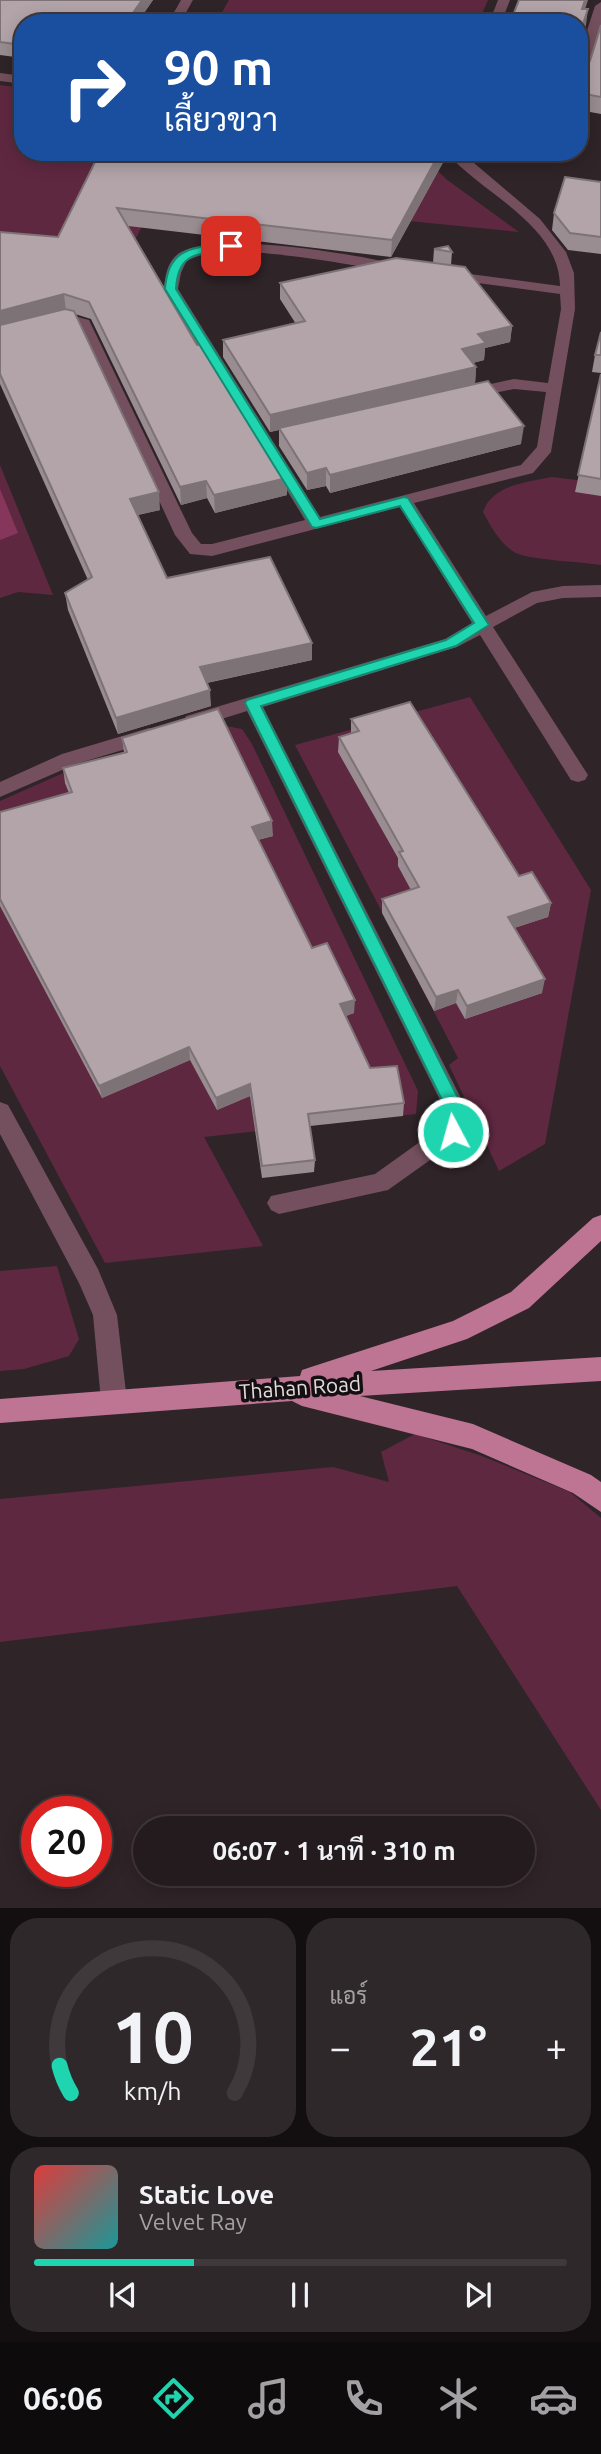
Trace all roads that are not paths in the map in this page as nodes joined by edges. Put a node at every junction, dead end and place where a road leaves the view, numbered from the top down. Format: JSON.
{"nodes":[{"id":1,"x":601,"y":6,"type":"edge"},
{"id":2,"x":588,"y":47,"type":"edge"},
{"id":3,"x":464,"y":161,"type":"edge"},
{"id":4,"x":403,"y":269,"type":"edge"},
{"id":5,"x":430,"y":273,"type":"edge"},
{"id":6,"x":568,"y":291,"type":"junction"},
{"id":7,"x":0,"y":335,"type":"edge"},
{"id":8,"x":555,"y":388,"type":"junction"},
{"id":9,"x":448,"y":398,"type":"edge"},
{"id":10,"x":404,"y":501,"type":"junction"},
{"id":11,"x":316,"y":524,"type":"junction"},
{"id":12,"x":601,"y":591,"type":"edge"},
{"id":13,"x":482,"y":625,"type":"junction"},
{"id":14,"x":252,"y":703,"type":"junction"},
{"id":15,"x":578,"y":775,"type":"dead end"},
{"id":16,"x":0,"y":790,"type":"edge"},
{"id":17,"x":0,"y":1112,"type":"edge"},
{"id":18,"x":279,"y":1203,"type":"dead end"},
{"id":19,"x":601,"y":1226,"type":"edge"},
{"id":20,"x":601,"y":1369,"type":"edge"},
{"id":21,"x":282,"y":1388,"type":"junction"},
{"id":22,"x":114,"y":1401,"type":"junction"},
{"id":23,"x":0,"y":1411,"type":"edge"},
{"id":24,"x":601,"y":1499,"type":"edge"}],
"edges":[{"from":1,"to":2,"type":"street"},
{"from":3,"to":6,"type":"street"},
{"from":4,"to":11,"type":"street"},
{"from":5,"to":6,"type":"street"},
{"from":6,"to":8,"type":"street"},
{"from":7,"to":11,"type":"street"},
{"from":8,"to":9,"type":"street"},
{"from":8,"to":10,"type":"street"},
{"from":10,"to":11,"type":"street"},
{"from":10,"to":13,"type":"street"},
{"from":12,"to":13,"type":"street"},
{"from":13,"to":14,"type":"street"},
{"from":13,"to":15,"type":"street"},
{"from":14,"to":16,"type":"street"},
{"from":14,"to":18,"type":"street"},
{"from":17,"to":22,"type":"street"},
{"from":19,"to":21,"type":"main road"},
{"from":20,"to":21,"type":"main road","name":"Thahan Road"},
{"from":21,"to":22,"type":"main road","name":"Thahan Road"},
{"from":21,"to":24,"type":"main road"},
{"from":22,"to":23,"type":"main road","name":"Thahan Road"}]}
